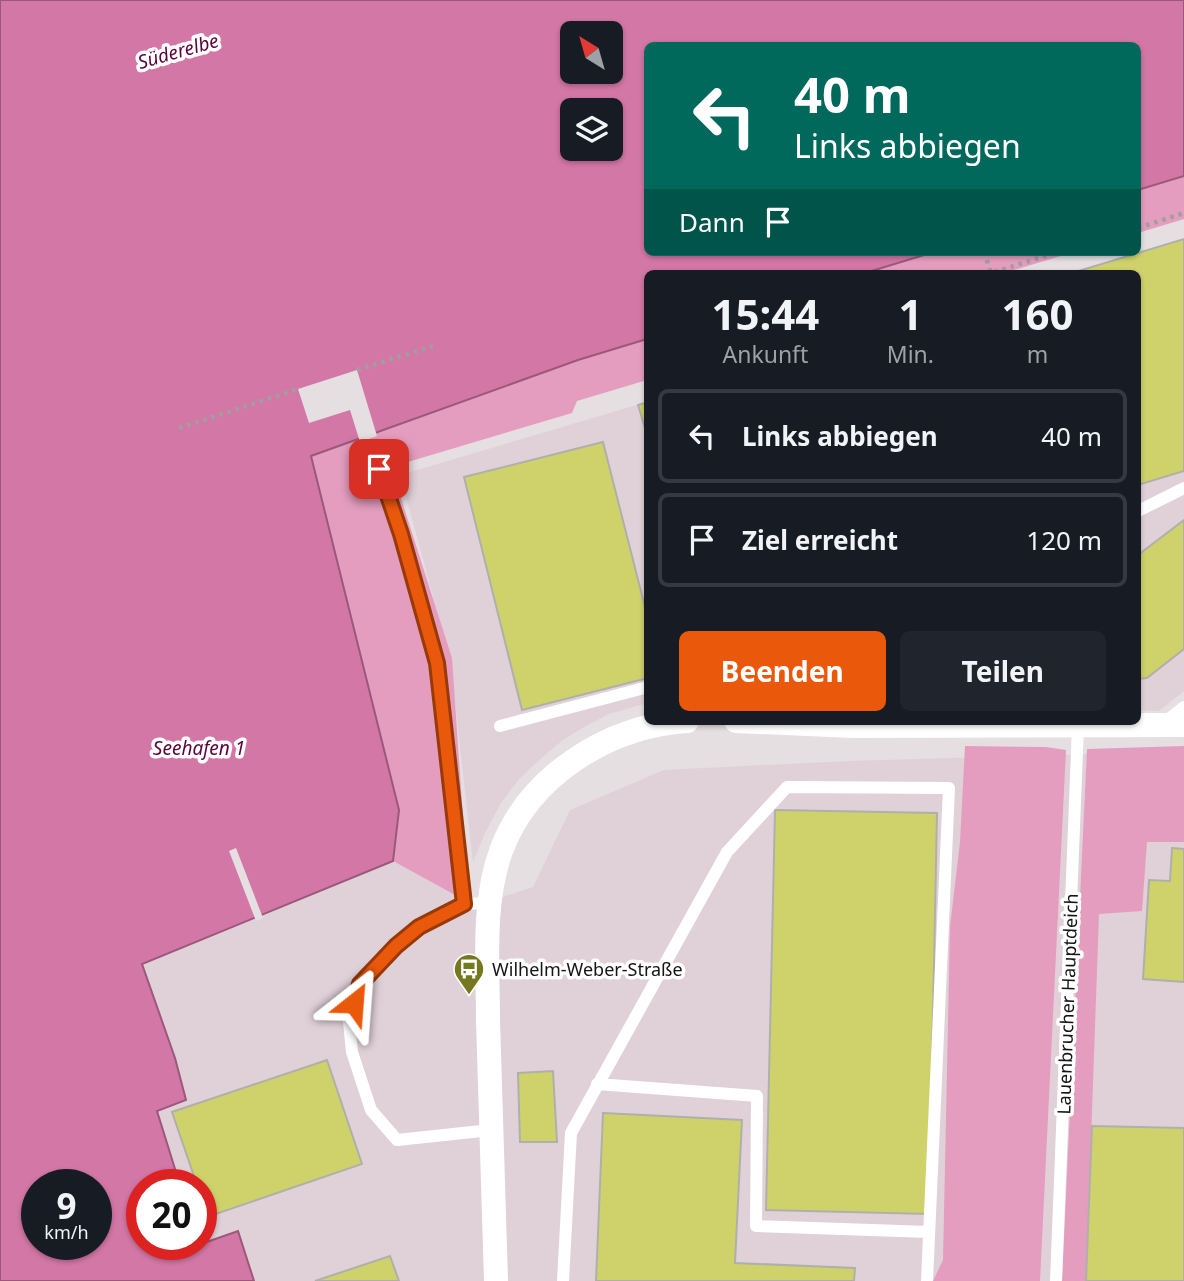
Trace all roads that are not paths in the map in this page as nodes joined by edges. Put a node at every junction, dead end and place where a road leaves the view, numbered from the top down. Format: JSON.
{"nodes":[{"id":1,"x":379,"y":469,"type":"dead end"},
{"id":2,"x":1184,"y":488,"type":"edge"},
{"id":3,"x":1141,"y":510,"type":"edge"},
{"id":4,"x":644,"y":688,"type":"edge"},
{"id":5,"x":1184,"y":707,"type":"edge"},
{"id":6,"x":657,"y":725,"type":"edge"},
{"id":7,"x":1014,"y":725,"type":"edge"},
{"id":8,"x":500,"y":726,"type":"dead end"},
{"id":9,"x":1078,"y":726,"type":"junction"},
{"id":10,"x":1172,"y":726,"type":"edge"},
{"id":11,"x":489,"y":903,"type":"junction"},
{"id":12,"x":464,"y":904,"type":"junction"},
{"id":13,"x":597,"y":1084,"type":"junction"},
{"id":14,"x":491,"y":1130,"type":"junction"},
{"id":15,"x":929,"y":1232,"type":"junction"},
{"id":16,"x":496,"y":1281,"type":"edge"},
{"id":17,"x":563,"y":1281,"type":"edge"},
{"id":18,"x":927,"y":1281,"type":"edge"},
{"id":19,"x":1056,"y":1281,"type":"edge"}],
"edges":[{"from":1,"to":12,"type":"lane"},
{"from":2,"to":3,"type":"lane"},
{"from":4,"to":8,"type":"lane"},
{"from":5,"to":10,"type":"lane"},
{"from":6,"to":11,"type":"street"},
{"from":7,"to":9,"type":"street"},
{"from":9,"to":10,"type":"street"},
{"from":9,"to":19,"type":"lane","name":"Lauenbrucher Hauptdeich"},
{"from":11,"to":12,"type":"lane"},
{"from":11,"to":14,"type":"street"},
{"from":12,"to":14,"type":"lane"},
{"from":13,"to":15,"type":"lane"},
{"from":13,"to":15,"type":"lane"},
{"from":13,"to":17,"type":"lane"},
{"from":14,"to":16,"type":"street"},
{"from":15,"to":18,"type":"lane"}]}
